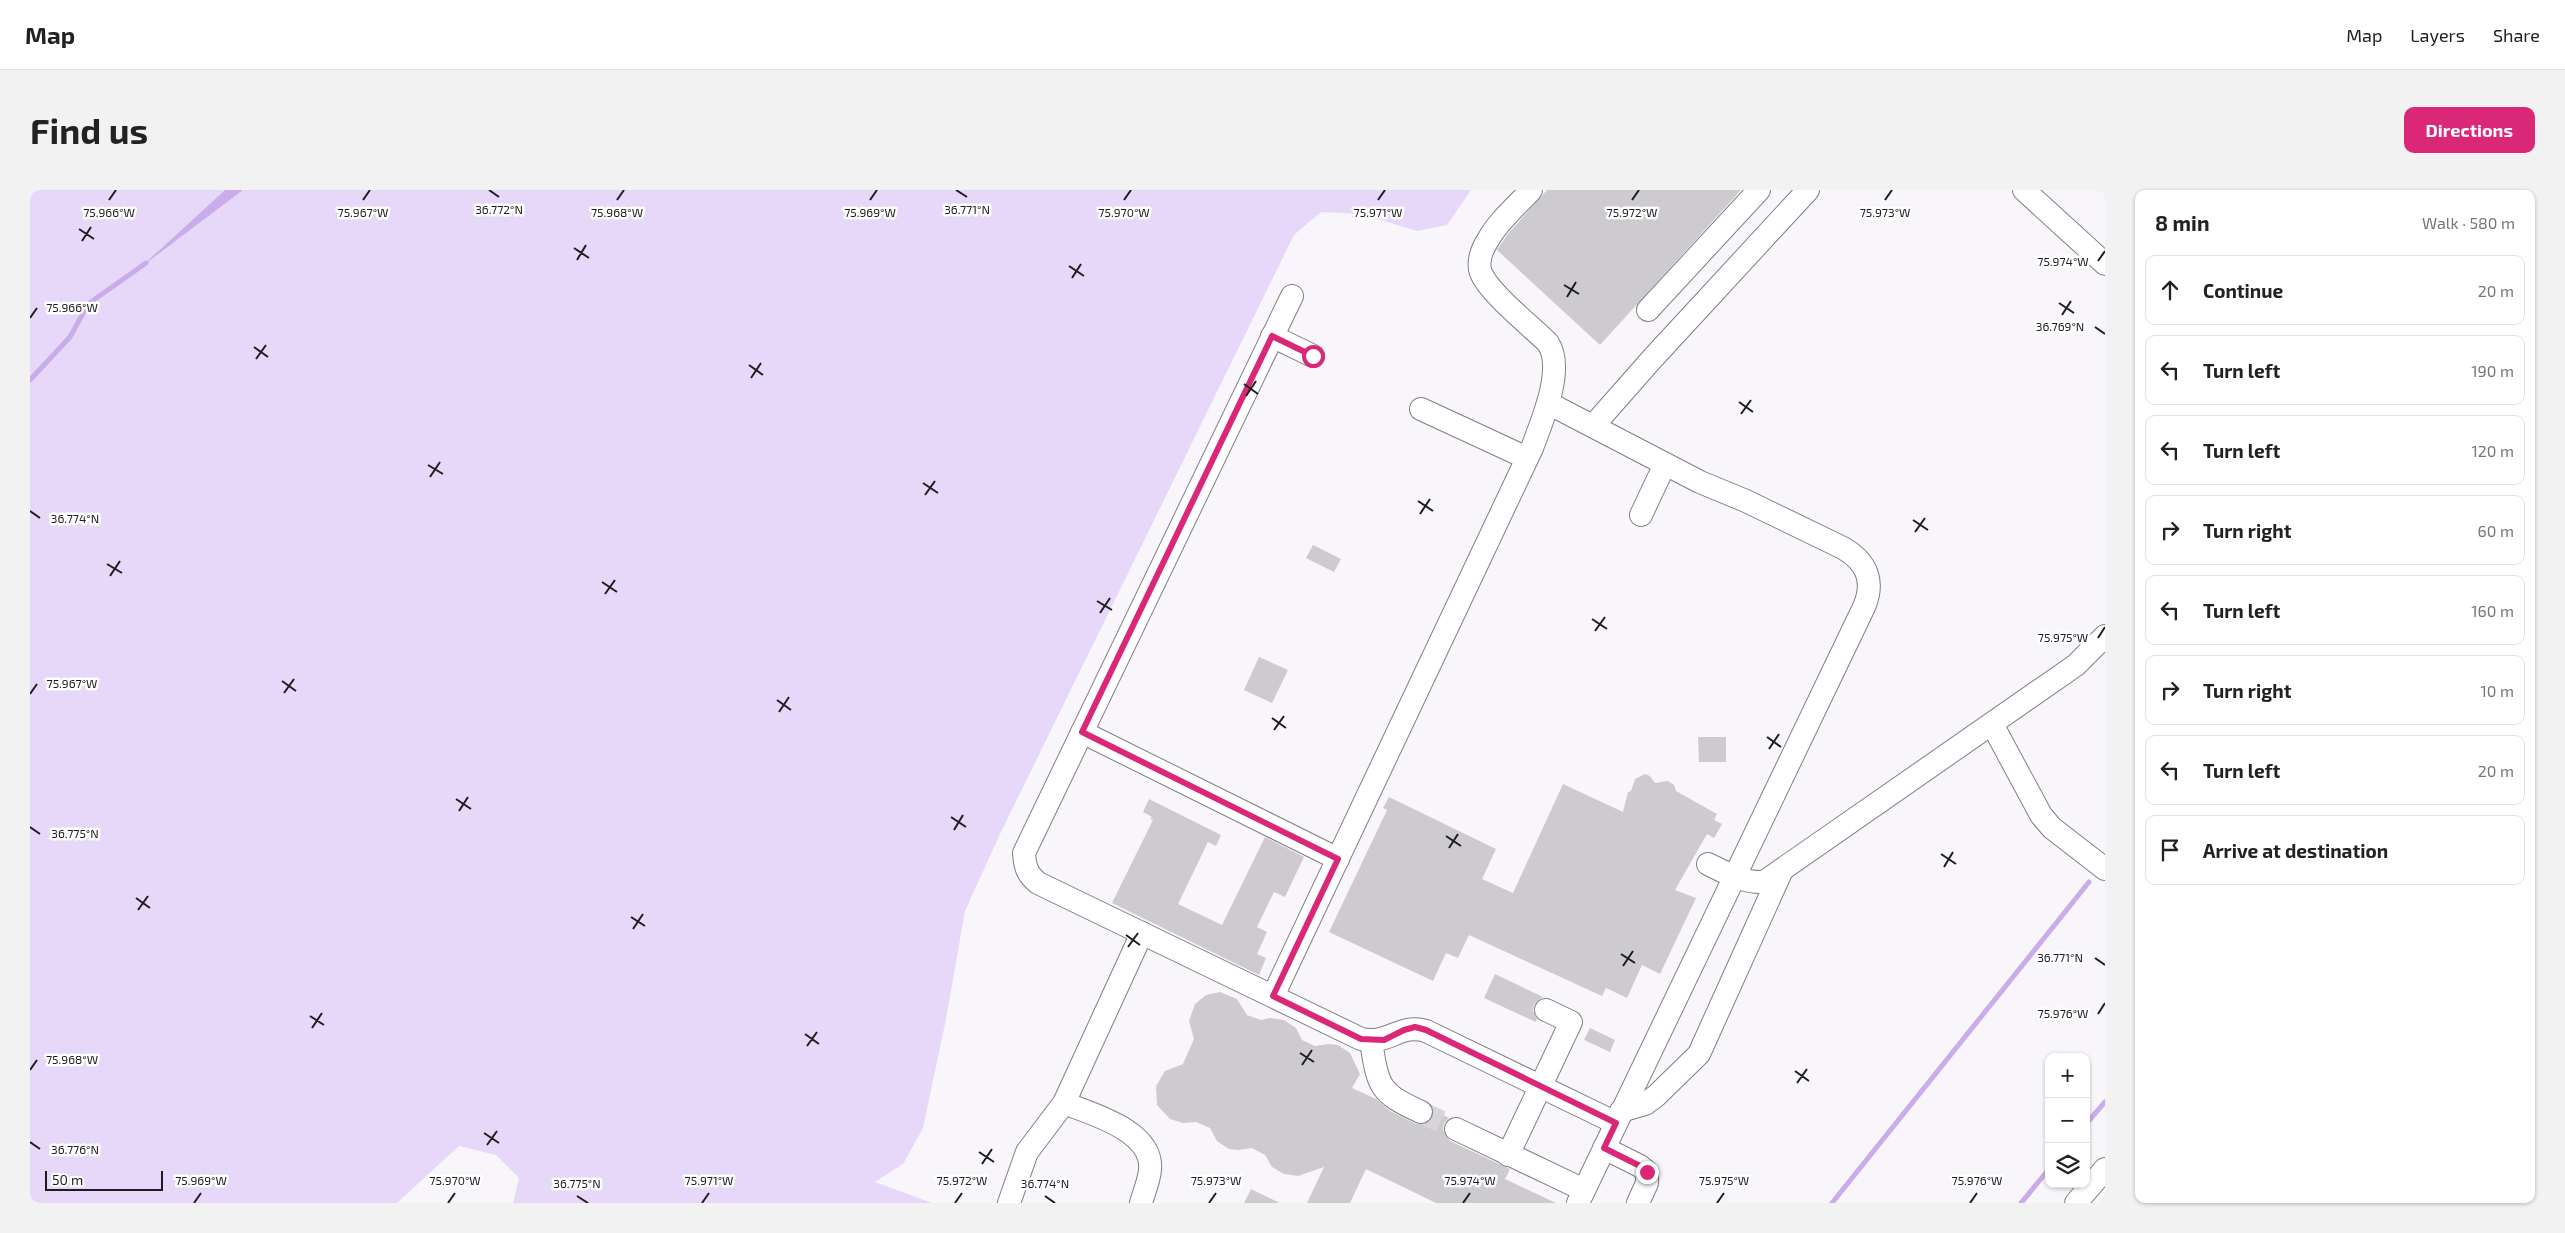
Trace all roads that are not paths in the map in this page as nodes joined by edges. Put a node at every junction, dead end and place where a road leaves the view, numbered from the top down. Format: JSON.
{"nodes":[{"id":1,"x":1531,"y":190,"type":"edge"},
{"id":2,"x":1759,"y":190,"type":"edge"},
{"id":3,"x":1808,"y":190,"type":"edge"},
{"id":4,"x":2024,"y":190,"type":"edge"},
{"id":5,"x":2105,"y":264,"type":"edge"},
{"id":6,"x":1292,"y":296,"type":"dead end"},
{"id":7,"x":1648,"y":310,"type":"dead end"},
{"id":8,"x":1272,"y":336,"type":"junction"},
{"id":9,"x":1313,"y":356,"type":"dead end"},
{"id":10,"x":1548,"y":403,"type":"junction"},
{"id":11,"x":1422,"y":409,"type":"dead end"},
{"id":12,"x":1593,"y":426,"type":"junction"},
{"id":13,"x":1527,"y":458,"type":"junction"},
{"id":14,"x":1665,"y":464,"type":"junction"},
{"id":15,"x":1641,"y":515,"type":"dead end"},
{"id":16,"x":2105,"y":636,"type":"edge"},
{"id":17,"x":1992,"y":724,"type":"junction"},
{"id":18,"x":1082,"y":732,"type":"junction"},
{"id":19,"x":1338,"y":859,"type":"junction"},
{"id":20,"x":1708,"y":864,"type":"dead end"},
{"id":21,"x":2105,"y":869,"type":"edge"},
{"id":22,"x":1782,"y":870,"type":"junction"},
{"id":23,"x":1735,"y":877,"type":"junction"},
{"id":24,"x":1142,"y":933,"type":"junction"},
{"id":25,"x":1273,"y":996,"type":"junction"},
{"id":26,"x":1546,"y":1010,"type":"dead end"},
{"id":27,"x":1371,"y":1042,"type":"junction"},
{"id":28,"x":1541,"y":1086,"type":"junction"},
{"id":29,"x":1064,"y":1103,"type":"junction"},
{"id":30,"x":1421,"y":1112,"type":"tunnel mouth"},
{"id":31,"x":1618,"y":1117,"type":"junction"},
{"id":32,"x":1456,"y":1129,"type":"tunnel mouth"},
{"id":33,"x":1604,"y":1148,"type":"junction"},
{"id":34,"x":1508,"y":1154,"type":"junction"},
{"id":35,"x":2105,"y":1169,"type":"edge"},
{"id":36,"x":1580,"y":1197,"type":"edge"},
{"id":37,"x":1008,"y":1203,"type":"edge"},
{"id":38,"x":1141,"y":1203,"type":"edge"},
{"id":39,"x":1638,"y":1203,"type":"edge"},
{"id":40,"x":2076,"y":1203,"type":"edge"}],
"edges":[{"from":1,"to":10,"type":"lane"},
{"from":2,"to":7,"type":"lane"},
{"from":3,"to":12,"type":"lane"},
{"from":4,"to":5,"type":"lane"},
{"from":6,"to":8,"type":"lane"},
{"from":8,"to":9,"type":"lane"},
{"from":8,"to":18,"type":"lane"},
{"from":10,"to":12,"type":"lane"},
{"from":10,"to":13,"type":"lane"},
{"from":11,"to":13,"type":"lane"},
{"from":12,"to":14,"type":"lane"},
{"from":13,"to":19,"type":"lane"},
{"from":14,"to":15,"type":"lane"},
{"from":14,"to":23,"type":"lane"},
{"from":16,"to":17,"type":"lane"},
{"from":17,"to":21,"type":"lane"},
{"from":17,"to":22,"type":"lane"},
{"from":18,"to":19,"type":"lane"},
{"from":18,"to":24,"type":"lane"},
{"from":19,"to":25,"type":"lane"},
{"from":20,"to":23,"type":"lane"},
{"from":22,"to":23,"type":"lane"},
{"from":22,"to":31,"type":"lane"},
{"from":23,"to":31,"type":"lane"},
{"from":24,"to":25,"type":"lane"},
{"from":24,"to":29,"type":"lane"},
{"from":25,"to":27,"type":"lane"},
{"from":26,"to":28,"type":"lane"},
{"from":27,"to":28,"type":"lane"},
{"from":27,"to":30,"type":"lane"},
{"from":28,"to":31,"type":"lane"},
{"from":28,"to":34,"type":"lane"},
{"from":29,"to":37,"type":"lane"},
{"from":29,"to":38,"type":"lane"},
{"from":31,"to":33,"type":"lane"},
{"from":32,"to":34,"type":"lane"},
{"from":33,"to":36,"type":"lane"},
{"from":33,"to":39,"type":"lane"},
{"from":34,"to":36,"type":"lane"},
{"from":35,"to":40,"type":"lane"}]}
